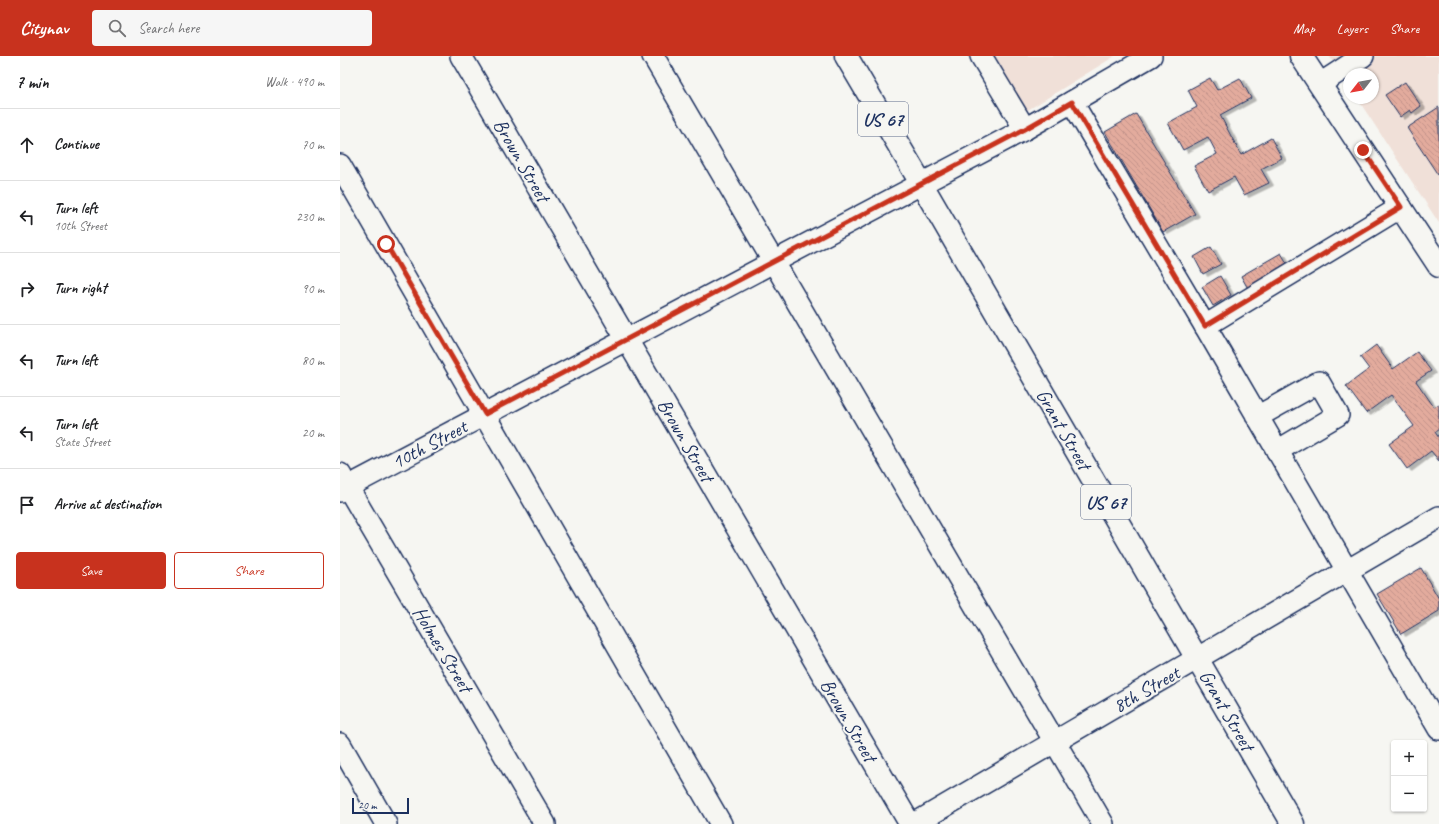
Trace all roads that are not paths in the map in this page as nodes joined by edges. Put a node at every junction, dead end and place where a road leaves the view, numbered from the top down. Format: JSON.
{"nodes":[{"id":1,"x":461,"y":56,"type":"edge"},
{"id":2,"x":653,"y":56,"type":"edge"},
{"id":3,"x":846,"y":56,"type":"edge"},
{"id":4,"x":981,"y":56,"type":"edge"},
{"id":5,"x":1151,"y":56,"type":"edge"},
{"id":6,"x":1301,"y":56,"type":"edge"},
{"id":7,"x":1351,"y":59,"type":"edge"},
{"id":8,"x":1320,"y":84,"type":"junction"},
{"id":9,"x":1072,"y":102,"type":"junction"},
{"id":10,"x":1025,"y":129,"type":"junction"},
{"id":11,"x":340,"y":165,"type":"edge"},
{"id":12,"x":921,"y":183,"type":"junction"},
{"id":13,"x":1401,"y":207,"type":"junction"},
{"id":14,"x":773,"y":261,"type":"junction"},
{"id":15,"x":1439,"y":266,"type":"edge"},
{"id":16,"x":1205,"y":326,"type":"junction"},
{"id":17,"x":627,"y":339,"type":"junction"},
{"id":18,"x":485,"y":414,"type":"junction"},
{"id":19,"x":1258,"y":417,"type":"junction"},
{"id":20,"x":1277,"y":451,"type":"junction"},
{"id":21,"x":343,"y":484,"type":"edge"},
{"id":22,"x":1439,"y":517,"type":"edge"},
{"id":23,"x":1347,"y":571,"type":"junction"},
{"id":24,"x":1197,"y":658,"type":"junction"},
{"id":25,"x":1439,"y":729,"type":"edge"},
{"id":26,"x":1055,"y":742,"type":"junction"},
{"id":27,"x":340,"y":744,"type":"edge"},
{"id":28,"x":1293,"y":823,"type":"edge"},
{"id":29,"x":386,"y":824,"type":"edge"},
{"id":30,"x":545,"y":824,"type":"edge"},
{"id":31,"x":721,"y":824,"type":"edge"},
{"id":32,"x":910,"y":824,"type":"edge"},
{"id":33,"x":914,"y":824,"type":"edge"},
{"id":34,"x":1103,"y":824,"type":"edge"}],
"edges":[{"from":1,"to":17,"type":"street","name":"Brown Street"},
{"from":2,"to":14,"type":"street"},
{"from":3,"to":12,"type":"main road","name":"Grant Street","number":"US 67"},
{"from":4,"to":10,"type":"street"},
{"from":5,"to":9,"type":"street","name":"10th Street"},
{"from":6,"to":8,"type":"main road"},
{"from":7,"to":8,"type":"street"},
{"from":8,"to":13,"type":"main road"},
{"from":9,"to":10,"type":"street","name":"10th Street"},
{"from":9,"to":16,"type":"street"},
{"from":10,"to":12,"type":"street","name":"10th Street"},
{"from":11,"to":18,"type":"street"},
{"from":12,"to":14,"type":"street","name":"10th Street"},
{"from":12,"to":24,"type":"main road","name":"Grant Street","number":"US 67"},
{"from":13,"to":15,"type":"main road"},
{"from":13,"to":16,"type":"street"},
{"from":14,"to":17,"type":"street","name":"10th Street"},
{"from":14,"to":26,"type":"street"},
{"from":16,"to":19,"type":"street"},
{"from":17,"to":18,"type":"street","name":"10th Street"},
{"from":17,"to":32,"type":"street","name":"Brown Street"},
{"from":18,"to":21,"type":"street","name":"10th Street"},
{"from":18,"to":31,"type":"street"},
{"from":19,"to":20,"type":"street"},
{"from":19,"to":20,"type":"street"},
{"from":20,"to":23,"type":"street"},
{"from":21,"to":30,"type":"street","name":"Holmes Street"},
{"from":22,"to":23,"type":"street","name":"8th Street"},
{"from":23,"to":24,"type":"street","name":"8th Street"},
{"from":23,"to":25,"type":"street"},
{"from":24,"to":26,"type":"street","name":"8th Street"},
{"from":24,"to":28,"type":"main road","name":"Grant Street","number":"US 67"},
{"from":26,"to":33,"type":"street","name":"8th Street"},
{"from":26,"to":34,"type":"street"},
{"from":27,"to":29,"type":"street"}]}
